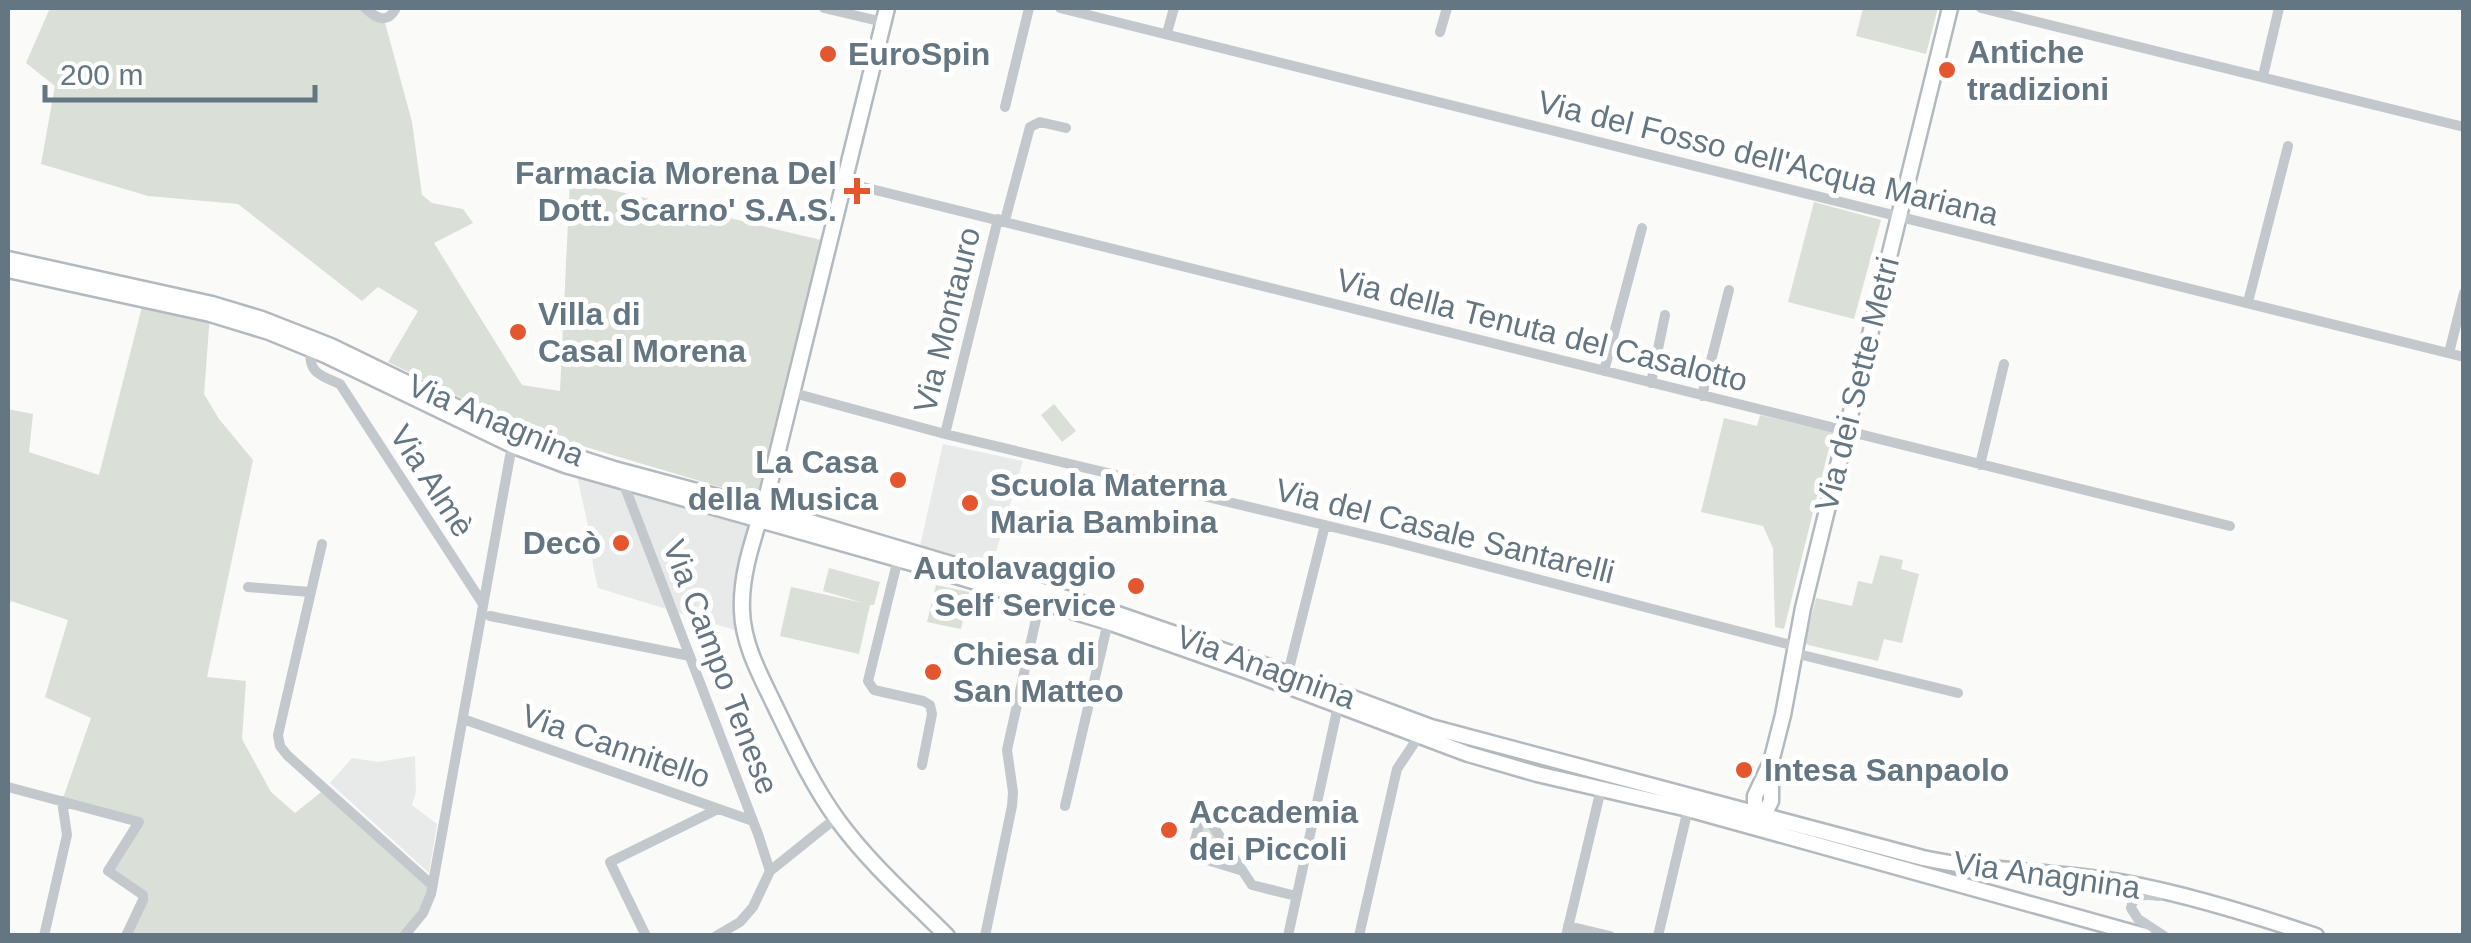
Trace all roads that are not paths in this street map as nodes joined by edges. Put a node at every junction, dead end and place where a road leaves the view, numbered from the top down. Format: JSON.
{"nodes":[{"id":1,"x":364,"y":8,"type":"edge"},
{"id":2,"x":396,"y":8,"type":"edge"},
{"id":3,"x":824,"y":8,"type":"edge"},
{"id":4,"x":1028,"y":8,"type":"edge"},
{"id":5,"x":1060,"y":8,"type":"edge"},
{"id":6,"x":1174,"y":8,"type":"edge"},
{"id":7,"x":1447,"y":8,"type":"edge"},
{"id":8,"x":1950,"y":8,"type":"edge"},
{"id":9,"x":1982,"y":8,"type":"edge"},
{"id":10,"x":2280,"y":8,"type":"edge"},
{"id":11,"x":885,"y":15,"type":"edge"},
{"id":12,"x":1440,"y":32,"type":"dead end"},
{"id":13,"x":1167,"y":34,"type":"junction"},
{"id":14,"x":2262,"y":76,"type":"junction"},
{"id":15,"x":1005,"y":108,"type":"dead end"},
{"id":16,"x":2464,"y":127,"type":"edge"},
{"id":17,"x":1066,"y":128,"type":"dead end"},
{"id":18,"x":2288,"y":146,"type":"dead end"},
{"id":19,"x":843,"y":182,"type":"junction"},
{"id":20,"x":1897,"y":218,"type":"junction"},
{"id":21,"x":1002,"y":219,"type":"junction"},
{"id":22,"x":1642,"y":228,"type":"dead end"},
{"id":23,"x":8,"y":258,"type":"edge"},
{"id":24,"x":8,"y":270,"type":"edge"},
{"id":25,"x":1729,"y":290,"type":"dead end"},
{"id":26,"x":2464,"y":293,"type":"edge"},
{"id":27,"x":2248,"y":302,"type":"junction"},
{"id":28,"x":1664,"y":315,"type":"dead end"},
{"id":29,"x":311,"y":349,"type":"junction"},
{"id":30,"x":2449,"y":353,"type":"junction"},
{"id":31,"x":2464,"y":356,"type":"edge"},
{"id":32,"x":2004,"y":364,"type":"dead end"},
{"id":33,"x":1604,"y":371,"type":"junction"},
{"id":34,"x":1651,"y":383,"type":"junction"},
{"id":35,"x":790,"y":392,"type":"junction"},
{"id":36,"x":1702,"y":396,"type":"junction"},
{"id":37,"x":1846,"y":432,"type":"junction"},
{"id":38,"x":945,"y":434,"type":"junction"},
{"id":39,"x":521,"y":443,"type":"junction"},
{"id":40,"x":1980,"y":465,"type":"junction"},
{"id":41,"x":623,"y":482,"type":"junction"},
{"id":42,"x":729,"y":510,"type":"junction"},
{"id":43,"x":762,"y":514,"type":"junction"},
{"id":44,"x":776,"y":525,"type":"junction"},
{"id":45,"x":1325,"y":526,"type":"junction"},
{"id":46,"x":2230,"y":526,"type":"dead end"},
{"id":47,"x":322,"y":544,"type":"dead end"},
{"id":48,"x":752,"y":545,"type":"junction"},
{"id":49,"x":898,"y":560,"type":"junction"},
{"id":50,"x":248,"y":587,"type":"dead end"},
{"id":51,"x":310,"y":592,"type":"junction"},
{"id":52,"x":1040,"y":601,"type":"junction"},
{"id":53,"x":487,"y":610,"type":"junction"},
{"id":54,"x":1108,"y":622,"type":"junction"},
{"id":55,"x":1795,"y":650,"type":"junction"},
{"id":56,"x":690,"y":656,"type":"junction"},
{"id":57,"x":1289,"y":674,"type":"junction"},
{"id":58,"x":1958,"y":693,"type":"dead end"},
{"id":59,"x":1338,"y":706,"type":"junction"},
{"id":60,"x":464,"y":719,"type":"junction"},
{"id":61,"x":1419,"y":736,"type":"junction"},
{"id":62,"x":1520,"y":751,"type":"junction"},
{"id":63,"x":922,"y":766,"type":"dead end"},
{"id":64,"x":1510,"y":766,"type":"junction"},
{"id":65,"x":1601,"y":788,"type":"junction"},
{"id":66,"x":8,"y":789,"type":"edge"},
{"id":67,"x":62,"y":801,"type":"junction"},
{"id":68,"x":1066,"y":806,"type":"dead end"},
{"id":69,"x":718,"y":808,"type":"junction"},
{"id":70,"x":1688,"y":809,"type":"junction"},
{"id":71,"x":836,"y":818,"type":"junction"},
{"id":72,"x":752,"y":820,"type":"junction"},
{"id":73,"x":1761,"y":822,"type":"junction"},
{"id":74,"x":1242,"y":871,"type":"junction"},
{"id":75,"x":770,"y":872,"type":"junction"},
{"id":76,"x":432,"y":884,"type":"junction"},
{"id":77,"x":1296,"y":896,"type":"junction"},
{"id":78,"x":2210,"y":904,"type":"junction"},
{"id":79,"x":740,"y":922,"type":"junction"},
{"id":80,"x":2112,"y":930,"type":"edge"},
{"id":81,"x":1567,"y":931,"type":"edge"},
{"id":82,"x":44,"y":936,"type":"edge"},
{"id":83,"x":126,"y":936,"type":"edge"},
{"id":84,"x":404,"y":936,"type":"edge"},
{"id":85,"x":646,"y":936,"type":"edge"},
{"id":86,"x":716,"y":936,"type":"edge"},
{"id":87,"x":738,"y":936,"type":"edge"},
{"id":88,"x":947,"y":936,"type":"edge"},
{"id":89,"x":984,"y":936,"type":"edge"},
{"id":90,"x":1288,"y":936,"type":"edge"},
{"id":91,"x":1359,"y":936,"type":"edge"},
{"id":92,"x":1610,"y":936,"type":"edge"},
{"id":93,"x":1658,"y":936,"type":"edge"},
{"id":94,"x":2145,"y":936,"type":"edge"},
{"id":95,"x":2164,"y":936,"type":"edge"},
{"id":96,"x":2316,"y":936,"type":"edge"}],
"edges":[{"from":1,"to":2,"type":"street"},
{"from":3,"to":11,"type":"street"},
{"from":4,"to":15,"type":"street"},
{"from":5,"to":13,"type":"street","name":"Via del Fosso dell'Acqua Mariana"},
{"from":6,"to":13,"type":"street"},
{"from":7,"to":12,"type":"street"},
{"from":8,"to":20,"type":"main road","name":"Via dei Sette Metri"},
{"from":9,"to":14,"type":"street"},
{"from":10,"to":14,"type":"street"},
{"from":11,"to":19,"type":"main road"},
{"from":13,"to":20,"type":"street","name":"Via del Fosso dell'Acqua Mariana"},
{"from":14,"to":16,"type":"street"},
{"from":17,"to":21,"type":"street","name":"Via Montauro"},
{"from":18,"to":27,"type":"street"},
{"from":19,"to":21,"type":"street","name":"Via della Tenuta del Casalotto"},
{"from":19,"to":35,"type":"main road"},
{"from":20,"to":27,"type":"street","name":"Via del Fosso dell'Acqua Mariana"},
{"from":20,"to":37,"type":"main road","name":"Via dei Sette Metri"},
{"from":21,"to":33,"type":"street","name":"Via della Tenuta del Casalotto"},
{"from":21,"to":38,"type":"street","name":"Via Montauro"},
{"from":22,"to":33,"type":"street"},
{"from":23,"to":39,"type":"main road","name":"Via Anagnina"},
{"from":24,"to":29,"type":"main road","name":"Via Anagnina"},
{"from":25,"to":36,"type":"street"},
{"from":26,"to":30,"type":"street"},
{"from":27,"to":30,"type":"street","name":"Via del Fosso dell'Acqua Mariana"},
{"from":28,"to":34,"type":"street"},
{"from":29,"to":39,"type":"main road","name":"Via Anagnina"},
{"from":29,"to":53,"type":"street","name":"Via Almè"},
{"from":30,"to":31,"type":"street","name":"Via del Fosso dell'Acqua Mariana"},
{"from":32,"to":40,"type":"street"},
{"from":33,"to":34,"type":"street","name":"Via della Tenuta del Casalotto"},
{"from":34,"to":36,"type":"street","name":"Via della Tenuta del Casalotto"},
{"from":35,"to":38,"type":"street","name":"Via del Casale Santarelli"},
{"from":35,"to":43,"type":"main road"},
{"from":36,"to":37,"type":"street","name":"Via della Tenuta del Casalotto"},
{"from":37,"to":40,"type":"street","name":"Via della Tenuta del Casalotto"},
{"from":37,"to":55,"type":"main road","name":"Via dei Sette Metri"},
{"from":38,"to":45,"type":"street","name":"Via del Casale Santarelli"},
{"from":39,"to":41,"type":"main road","name":"Via Anagnina"},
{"from":39,"to":43,"type":"main road","name":"Via Anagnina"},
{"from":39,"to":53,"type":"street"},
{"from":40,"to":46,"type":"street","name":"Via della Tenuta del Casalotto"},
{"from":41,"to":42,"type":"main road","name":"Via Anagnina"},
{"from":41,"to":56,"type":"street","name":"Via Campo Tenese"},
{"from":42,"to":43,"type":"main road","name":"Via Anagnina"},
{"from":42,"to":48,"type":"main road"},
{"from":43,"to":44,"type":"main road","name":"Via Anagnina"},
{"from":43,"to":48,"type":"main road"},
{"from":43,"to":57,"type":"main road","name":"Via Anagnina"},
{"from":44,"to":48,"type":"main road"},
{"from":44,"to":49,"type":"main road","name":"Via Anagnina"},
{"from":45,"to":55,"type":"street","name":"Via del Casale Santarelli"},
{"from":45,"to":57,"type":"street"},
{"from":47,"to":51,"type":"street"},
{"from":48,"to":71,"type":"main road"},
{"from":49,"to":52,"type":"main road","name":"Via Anagnina"},
{"from":49,"to":63,"type":"street"},
{"from":50,"to":51,"type":"street"},
{"from":51,"to":76,"type":"street"},
{"from":52,"to":54,"type":"main road","name":"Via Anagnina"},
{"from":52,"to":89,"type":"street"},
{"from":53,"to":56,"type":"street"},
{"from":53,"to":60,"type":"street"},
{"from":54,"to":59,"type":"main road","name":"Via Anagnina"},
{"from":54,"to":68,"type":"street"},
{"from":55,"to":58,"type":"street","name":"Via del Casale Santarelli"},
{"from":55,"to":73,"type":"main road","name":"Via dei Sette Metri"},
{"from":56,"to":72,"type":"street","name":"Via Campo Tenese"},
{"from":57,"to":62,"type":"main road","name":"Via Anagnina"},
{"from":59,"to":61,"type":"main road","name":"Via Anagnina"},
{"from":59,"to":77,"type":"street"},
{"from":60,"to":69,"type":"street","name":"Via Cannitello"},
{"from":60,"to":76,"type":"street"},
{"from":61,"to":64,"type":"main road","name":"Via Anagnina"},
{"from":61,"to":91,"type":"street"},
{"from":62,"to":64,"type":"street"},
{"from":62,"to":73,"type":"main road","name":"Via Anagnina"},
{"from":64,"to":65,"type":"main road","name":"Via Anagnina"},
{"from":65,"to":70,"type":"main road","name":"Via Anagnina"},
{"from":65,"to":81,"type":"street"},
{"from":66,"to":67,"type":"street"},
{"from":67,"to":82,"type":"street"},
{"from":67,"to":83,"type":"street"},
{"from":69,"to":72,"type":"street","name":"Via Cannitello"},
{"from":69,"to":85,"type":"street"},
{"from":70,"to":73,"type":"main road","name":"Via Anagnina"},
{"from":70,"to":93,"type":"street"},
{"from":71,"to":75,"type":"street"},
{"from":71,"to":88,"type":"main road"},
{"from":72,"to":75,"type":"street","name":"Via Campo Tenese"},
{"from":73,"to":78,"type":"main road","name":"Via Anagnina"},
{"from":73,"to":80,"type":"main road","name":"Via Anagnina"},
{"from":74,"to":74,"type":"street"},
{"from":74,"to":77,"type":"street"},
{"from":75,"to":79,"type":"street"},
{"from":76,"to":84,"type":"street"},
{"from":77,"to":90,"type":"street"},
{"from":78,"to":95,"type":"street"},
{"from":78,"to":96,"type":"main road","name":"Via Anagnina"},
{"from":79,"to":86,"type":"street"},
{"from":79,"to":87,"type":"street"},
{"from":80,"to":94,"type":"main road","name":"Via Anagnina"},
{"from":81,"to":92,"type":"street"}]}
